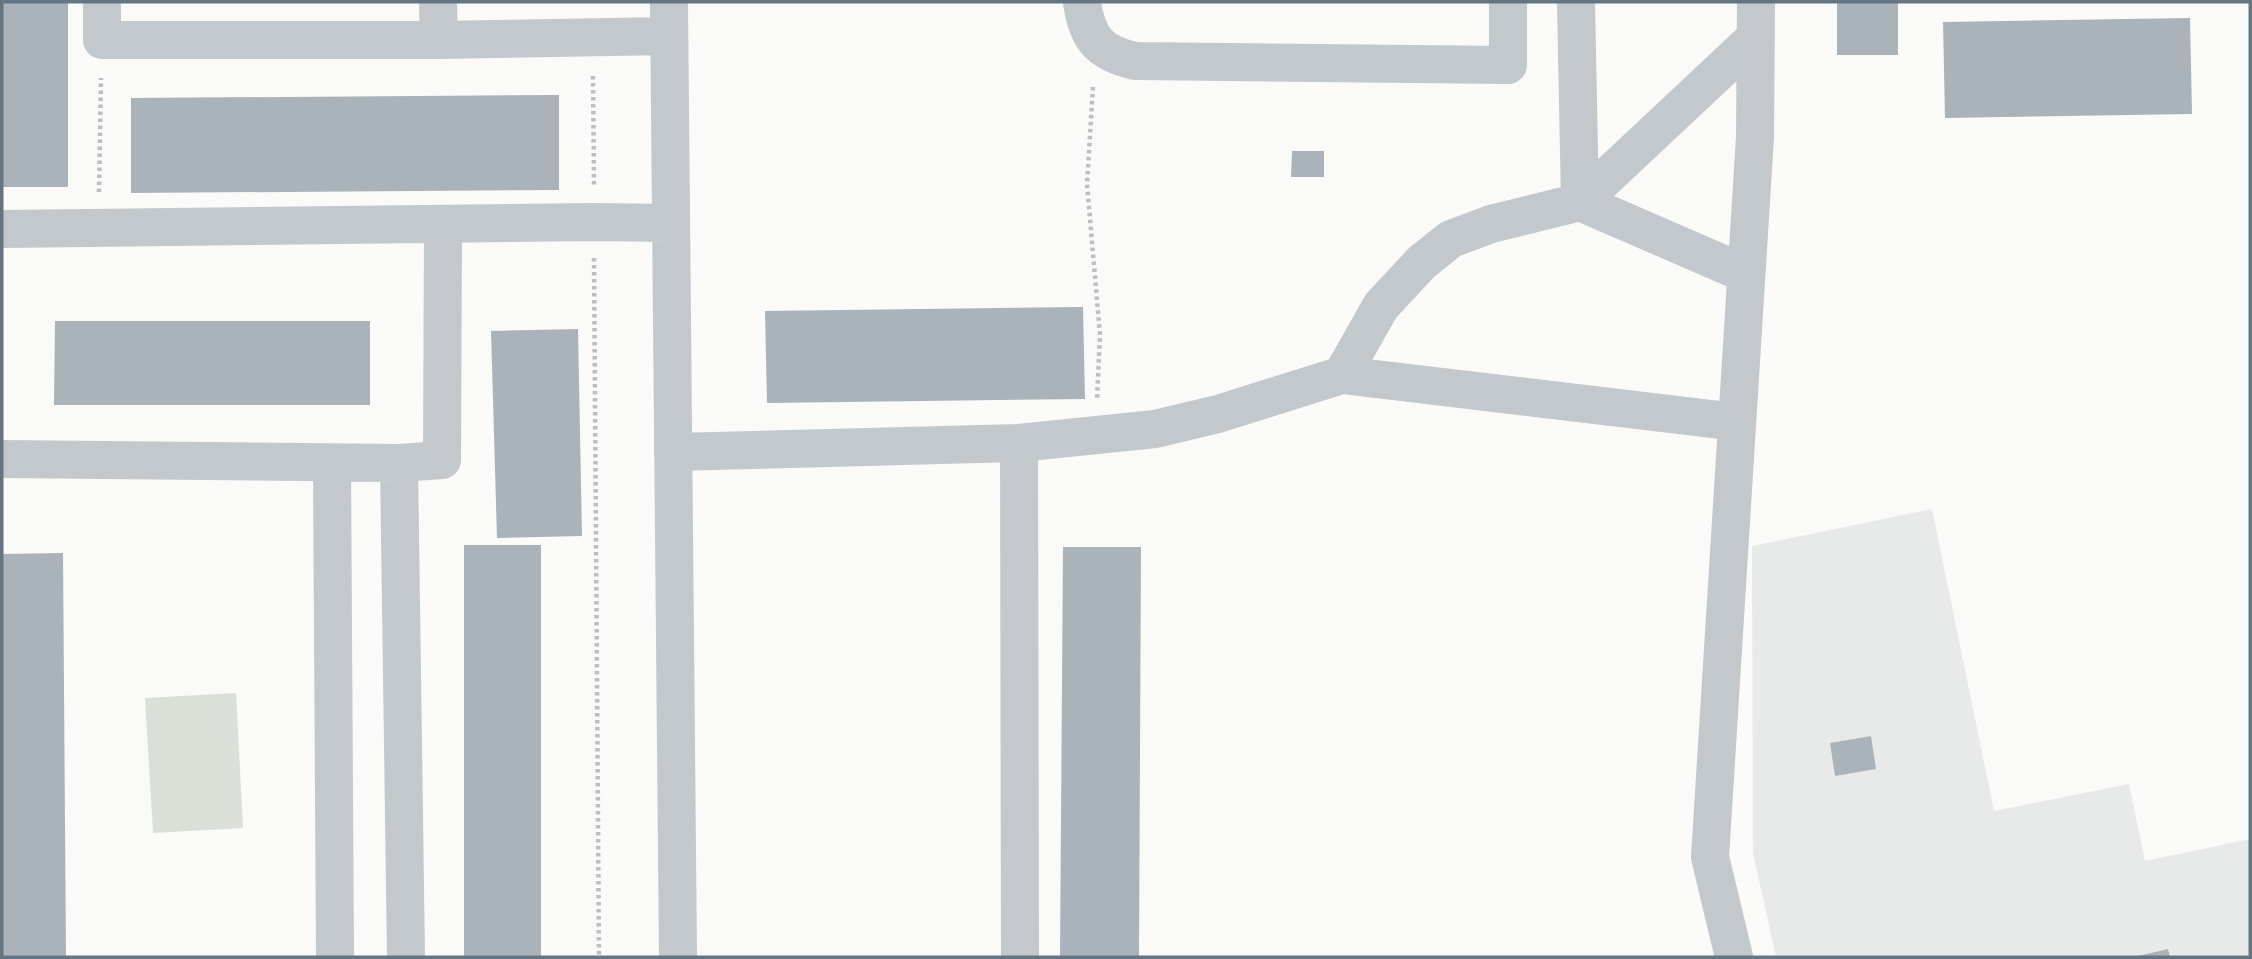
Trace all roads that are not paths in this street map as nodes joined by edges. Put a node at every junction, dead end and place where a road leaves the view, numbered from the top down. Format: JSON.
{"nodes":[{"id":1,"x":102,"y":2,"type":"edge"},
{"id":2,"x":438,"y":2,"type":"edge"},
{"id":3,"x":1082,"y":2,"type":"edge"},
{"id":4,"x":1508,"y":2,"type":"edge"},
{"id":5,"x":1576,"y":2,"type":"edge"},
{"id":6,"x":669,"y":19,"type":"edge"},
{"id":7,"x":1756,"y":20,"type":"edge"},
{"id":8,"x":439,"y":40,"type":"junction"},
{"id":9,"x":1580,"y":202,"type":"junction"},
{"id":10,"x":671,"y":223,"type":"junction"},
{"id":11,"x":443,"y":225,"type":"junction"},
{"id":12,"x":2,"y":229,"type":"edge"},
{"id":13,"x":1746,"y":274,"type":"junction"},
{"id":14,"x":1342,"y":375,"type":"junction"},
{"id":15,"x":1737,"y":422,"type":"junction"},
{"id":16,"x":1019,"y":443,"type":"junction"},
{"id":17,"x":673,"y":452,"type":"junction"},
{"id":18,"x":2,"y":459,"type":"edge"},
{"id":19,"x":332,"y":463,"type":"junction"},
{"id":20,"x":399,"y":464,"type":"junction"},
{"id":21,"x":335,"y":957,"type":"edge"},
{"id":22,"x":406,"y":957,"type":"edge"},
{"id":23,"x":678,"y":957,"type":"edge"},
{"id":24,"x":1020,"y":957,"type":"edge"},
{"id":25,"x":1734,"y":957,"type":"edge"}],
"edges":[{"from":1,"to":8,"type":"street"},
{"from":2,"to":8,"type":"street"},
{"from":3,"to":4,"type":"street"},
{"from":5,"to":9,"type":"street"},
{"from":6,"to":8,"type":"street"},
{"from":6,"to":10,"type":"street"},
{"from":7,"to":9,"type":"street"},
{"from":7,"to":13,"type":"street"},
{"from":9,"to":13,"type":"street"},
{"from":9,"to":14,"type":"street"},
{"from":10,"to":11,"type":"street"},
{"from":10,"to":17,"type":"street"},
{"from":11,"to":12,"type":"street"},
{"from":11,"to":20,"type":"street"},
{"from":13,"to":15,"type":"street"},
{"from":14,"to":15,"type":"street"},
{"from":14,"to":16,"type":"street"},
{"from":15,"to":25,"type":"street"},
{"from":16,"to":17,"type":"street"},
{"from":16,"to":24,"type":"street"},
{"from":17,"to":23,"type":"street"},
{"from":18,"to":19,"type":"street"},
{"from":19,"to":20,"type":"street"},
{"from":19,"to":21,"type":"street"},
{"from":20,"to":22,"type":"street"}]}
